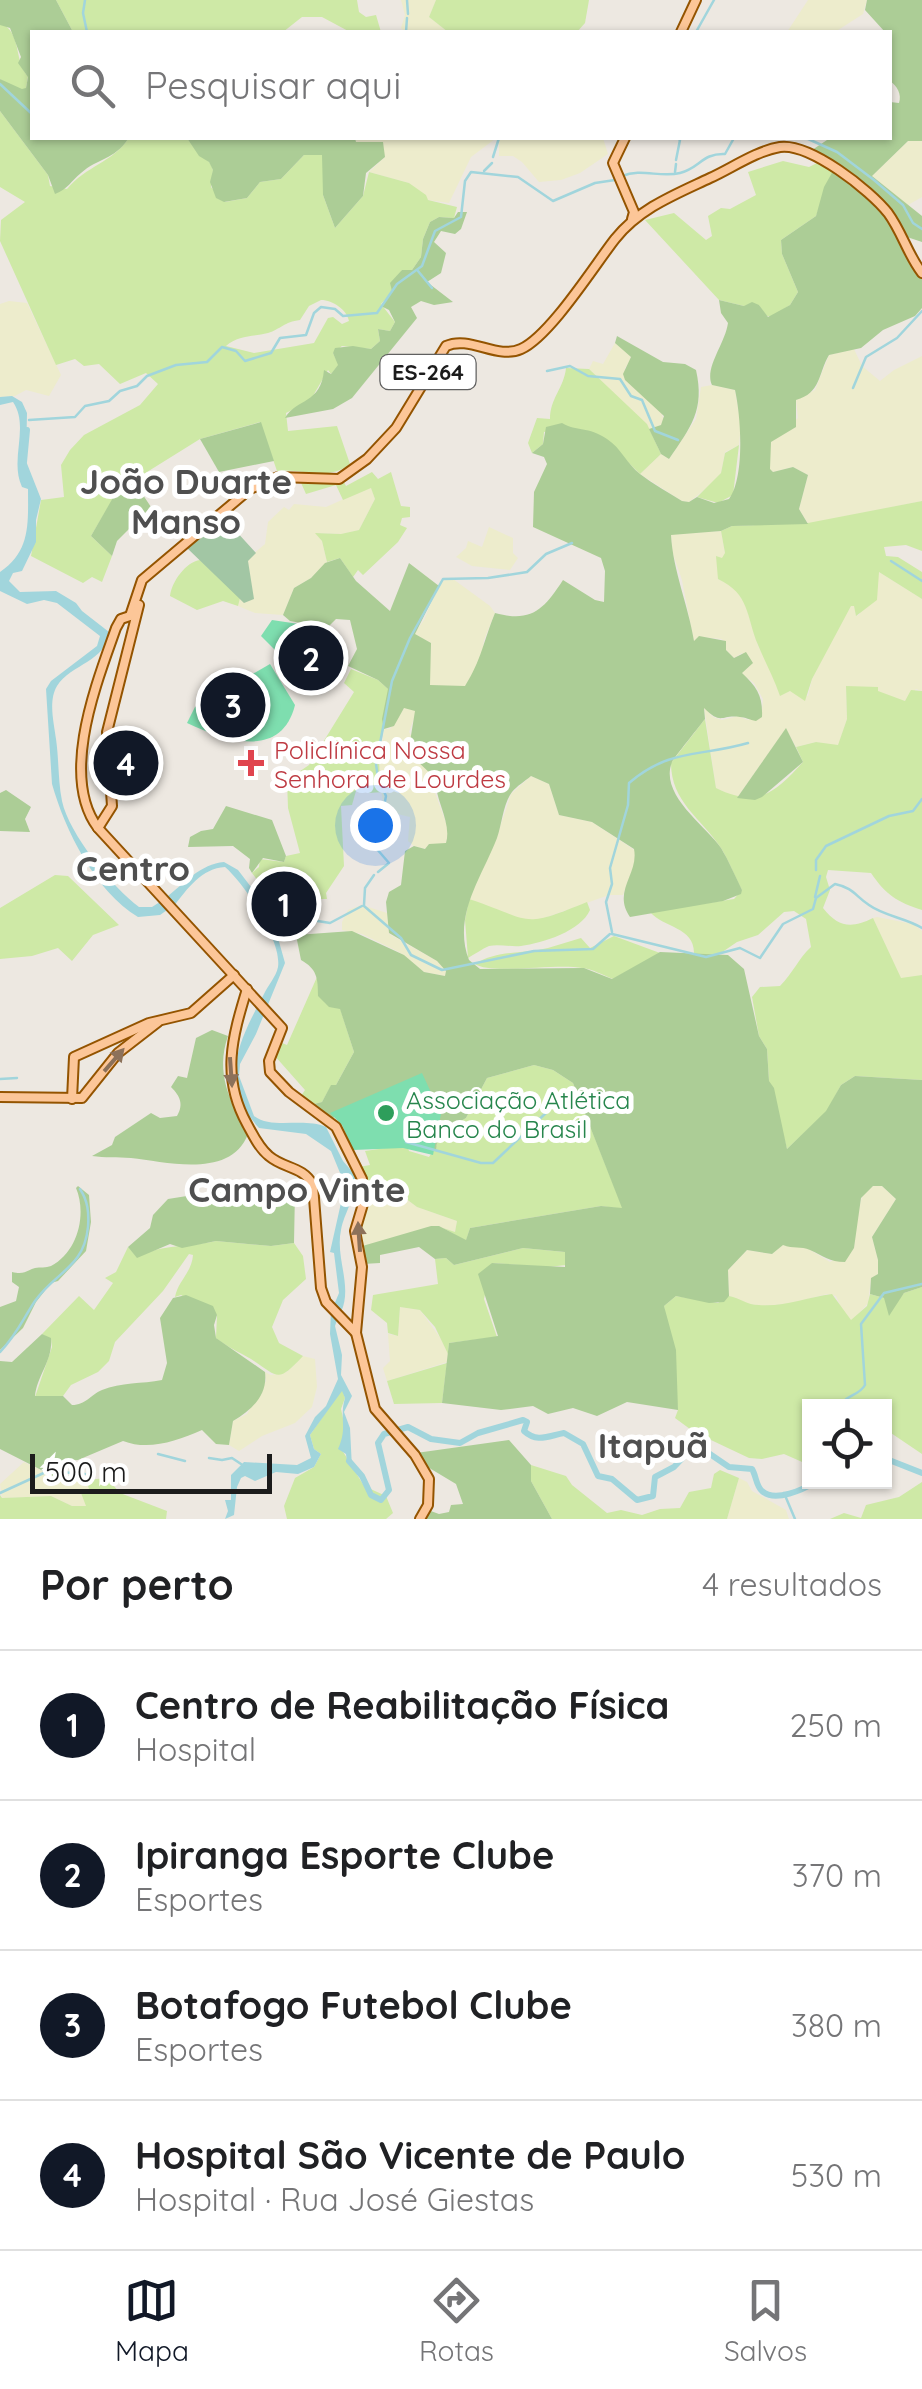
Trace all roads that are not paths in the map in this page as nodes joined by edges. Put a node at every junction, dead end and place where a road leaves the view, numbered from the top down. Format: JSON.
{"nodes":[{"id":1,"x":696,"y":0,"type":"edge"},
{"id":2,"x":682,"y":30,"type":"edge"},
{"id":3,"x":623,"y":140,"type":"edge"},
{"id":4,"x":632,"y":219,"type":"junction"},
{"id":5,"x":922,"y":273,"type":"edge"},
{"id":6,"x":142,"y":580,"type":"junction"},
{"id":7,"x":130,"y":616,"type":"junction"},
{"id":8,"x":135,"y":626,"type":"junction"},
{"id":9,"x":98,"y":828,"type":"junction"},
{"id":10,"x":234,"y":975,"type":"junction"},
{"id":11,"x":246,"y":989,"type":"junction"},
{"id":12,"x":158,"y":1022,"type":"junction"},
{"id":13,"x":0,"y":1097,"type":"edge"},
{"id":14,"x":72,"y":1099,"type":"junction"},
{"id":15,"x":349,"y":1323,"type":"junction"},
{"id":16,"x":420,"y":1519,"type":"edge"}],
"edges":[{"from":1,"to":2,"type":"main road"},
{"from":3,"to":4,"type":"main road"},
{"from":4,"to":5,"type":"main road"},
{"from":4,"to":6,"type":"main road","number":"ES-264"},
{"from":6,"to":7,"type":"main road"},
{"from":6,"to":8,"type":"main road"},
{"from":7,"to":8,"type":"main road"},
{"from":7,"to":9,"type":"main road"},
{"from":8,"to":9,"type":"main road"},
{"from":9,"to":10,"type":"main road"},
{"from":10,"to":11,"type":"main road"},
{"from":10,"to":12,"type":"main road"},
{"from":11,"to":15,"type":"main road","one_way":true},
{"from":15,"to":11,"type":"main road","one_way":true},
{"from":14,"to":12,"type":"main road","one_way":true},
{"from":12,"to":14,"type":"main road"},
{"from":13,"to":14,"type":"main road"},
{"from":15,"to":16,"type":"main road"}]}
